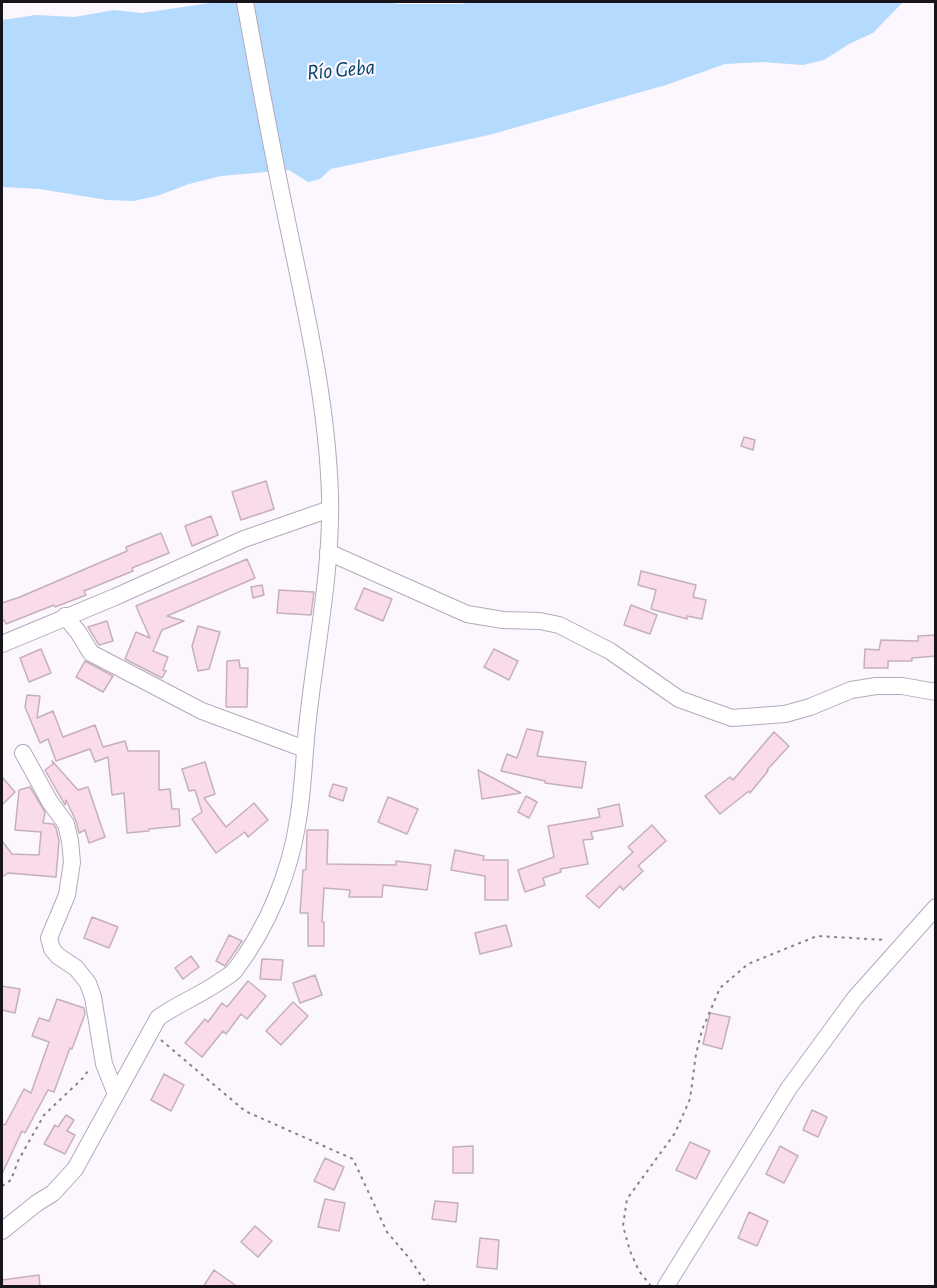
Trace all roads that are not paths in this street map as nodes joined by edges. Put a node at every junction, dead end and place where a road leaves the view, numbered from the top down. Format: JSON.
{"nodes":[{"id":1,"x":245,"y":2,"type":"edge"},
{"id":2,"x":330,"y":509,"type":"junction"},
{"id":3,"x":328,"y":552,"type":"junction"},
{"id":4,"x":65,"y":616,"type":"junction"},
{"id":5,"x":2,"y":644,"type":"edge"},
{"id":6,"x":936,"y":692,"type":"edge"},
{"id":7,"x":305,"y":749,"type":"junction"},
{"id":8,"x":23,"y":753,"type":"dead end"},
{"id":9,"x":936,"y":907,"type":"edge"},
{"id":10,"x":116,"y":1094,"type":"junction"},
{"id":11,"x":2,"y":1231,"type":"edge"},
{"id":12,"x":666,"y":1287,"type":"edge"}],
"edges":[{"from":1,"to":2,"type":"street"},
{"from":2,"to":3,"type":"street"},
{"from":2,"to":4,"type":"street"},
{"from":3,"to":6,"type":"street"},
{"from":3,"to":7,"type":"street"},
{"from":4,"to":5,"type":"street"},
{"from":4,"to":7,"type":"street"},
{"from":7,"to":10,"type":"street"},
{"from":8,"to":10,"type":"street"},
{"from":9,"to":12,"type":"street"},
{"from":10,"to":11,"type":"street"}]}
